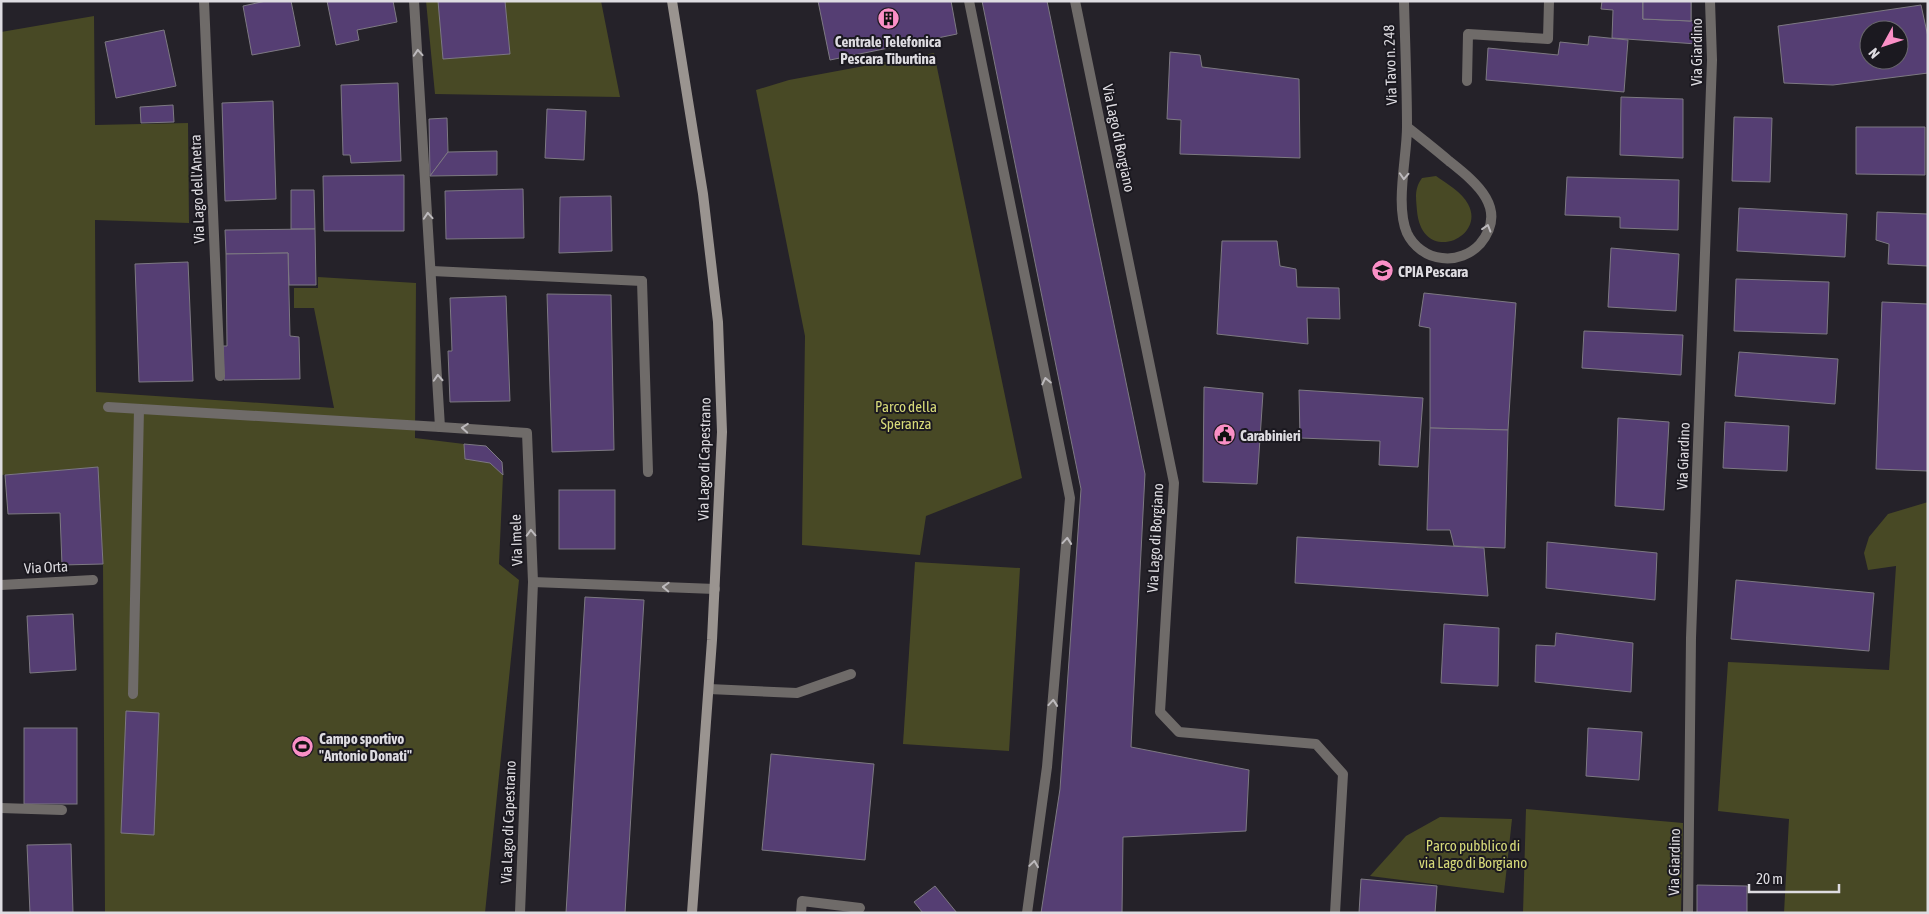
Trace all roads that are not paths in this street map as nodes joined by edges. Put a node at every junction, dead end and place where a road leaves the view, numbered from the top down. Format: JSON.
{"nodes":[{"id":1,"x":204,"y":1,"type":"edge"},
{"id":2,"x":414,"y":1,"type":"edge"},
{"id":3,"x":969,"y":1,"type":"edge"},
{"id":4,"x":1075,"y":1,"type":"edge"},
{"id":5,"x":1404,"y":1,"type":"edge"},
{"id":6,"x":1550,"y":1,"type":"edge"},
{"id":7,"x":1710,"y":1,"type":"edge"},
{"id":8,"x":671,"y":4,"type":"edge"},
{"id":9,"x":1467,"y":81,"type":"dead end"},
{"id":10,"x":1407,"y":127,"type":"junction"},
{"id":11,"x":432,"y":272,"type":"junction"},
{"id":12,"x":220,"y":376,"type":"dead end"},
{"id":13,"x":108,"y":407,"type":"dead end"},
{"id":14,"x":139,"y":409,"type":"junction"},
{"id":15,"x":440,"y":427,"type":"junction"},
{"id":16,"x":648,"y":472,"type":"dead end"},
{"id":17,"x":93,"y":580,"type":"dead end"},
{"id":18,"x":533,"y":582,"type":"junction"},
{"id":19,"x":1,"y":585,"type":"edge"},
{"id":20,"x":715,"y":589,"type":"junction"},
{"id":21,"x":851,"y":674,"type":"dead end"},
{"id":22,"x":709,"y":689,"type":"junction"},
{"id":23,"x":133,"y":694,"type":"dead end"},
{"id":24,"x":1,"y":808,"type":"edge"},
{"id":25,"x":62,"y":810,"type":"dead end"},
{"id":26,"x":860,"y":908,"type":"dead end"},
{"id":27,"x":520,"y":913,"type":"edge"},
{"id":28,"x":692,"y":913,"type":"edge"},
{"id":29,"x":800,"y":913,"type":"edge"},
{"id":30,"x":1027,"y":913,"type":"edge"},
{"id":31,"x":1335,"y":913,"type":"edge"},
{"id":32,"x":1688,"y":913,"type":"edge"}],
"edges":[{"from":1,"to":12,"type":"street","name":"Via Lago dell'Anetra"},
{"from":11,"to":2,"type":"street","one_way":true},
{"from":30,"to":3,"type":"street","one_way":true},
{"from":4,"to":31,"type":"street","name":"Via Lago di Borgiano"},
{"from":5,"to":10,"type":"street","name":"Via Tavo n. 248"},
{"from":6,"to":9,"type":"street"},
{"from":7,"to":32,"type":"street","name":"Via Giardino"},
{"from":8,"to":20,"type":"main road","name":"Via Lago di Capestrano"},
{"from":10,"to":10,"type":"street","name":"Via Tavo n. 248","one_way":true},
{"from":15,"to":11,"type":"street","one_way":true},
{"from":11,"to":16,"type":"street"},
{"from":13,"to":14,"type":"street"},
{"from":14,"to":15,"type":"street"},
{"from":14,"to":23,"type":"street"},
{"from":18,"to":15,"type":"street","name":"Via Imele","one_way":true},
{"from":17,"to":19,"type":"street","name":"Via Orta"},
{"from":20,"to":18,"type":"street","name":"Via Imele","one_way":true},
{"from":18,"to":27,"type":"street","name":"Via Lago di Capestrano"},
{"from":20,"to":22,"type":"main road","name":"Via Lago di Capestrano"},
{"from":21,"to":22,"type":"street"},
{"from":22,"to":28,"type":"main road","name":"Via Lago di Capestrano"},
{"from":24,"to":25,"type":"street"},
{"from":26,"to":29,"type":"street"}]}
